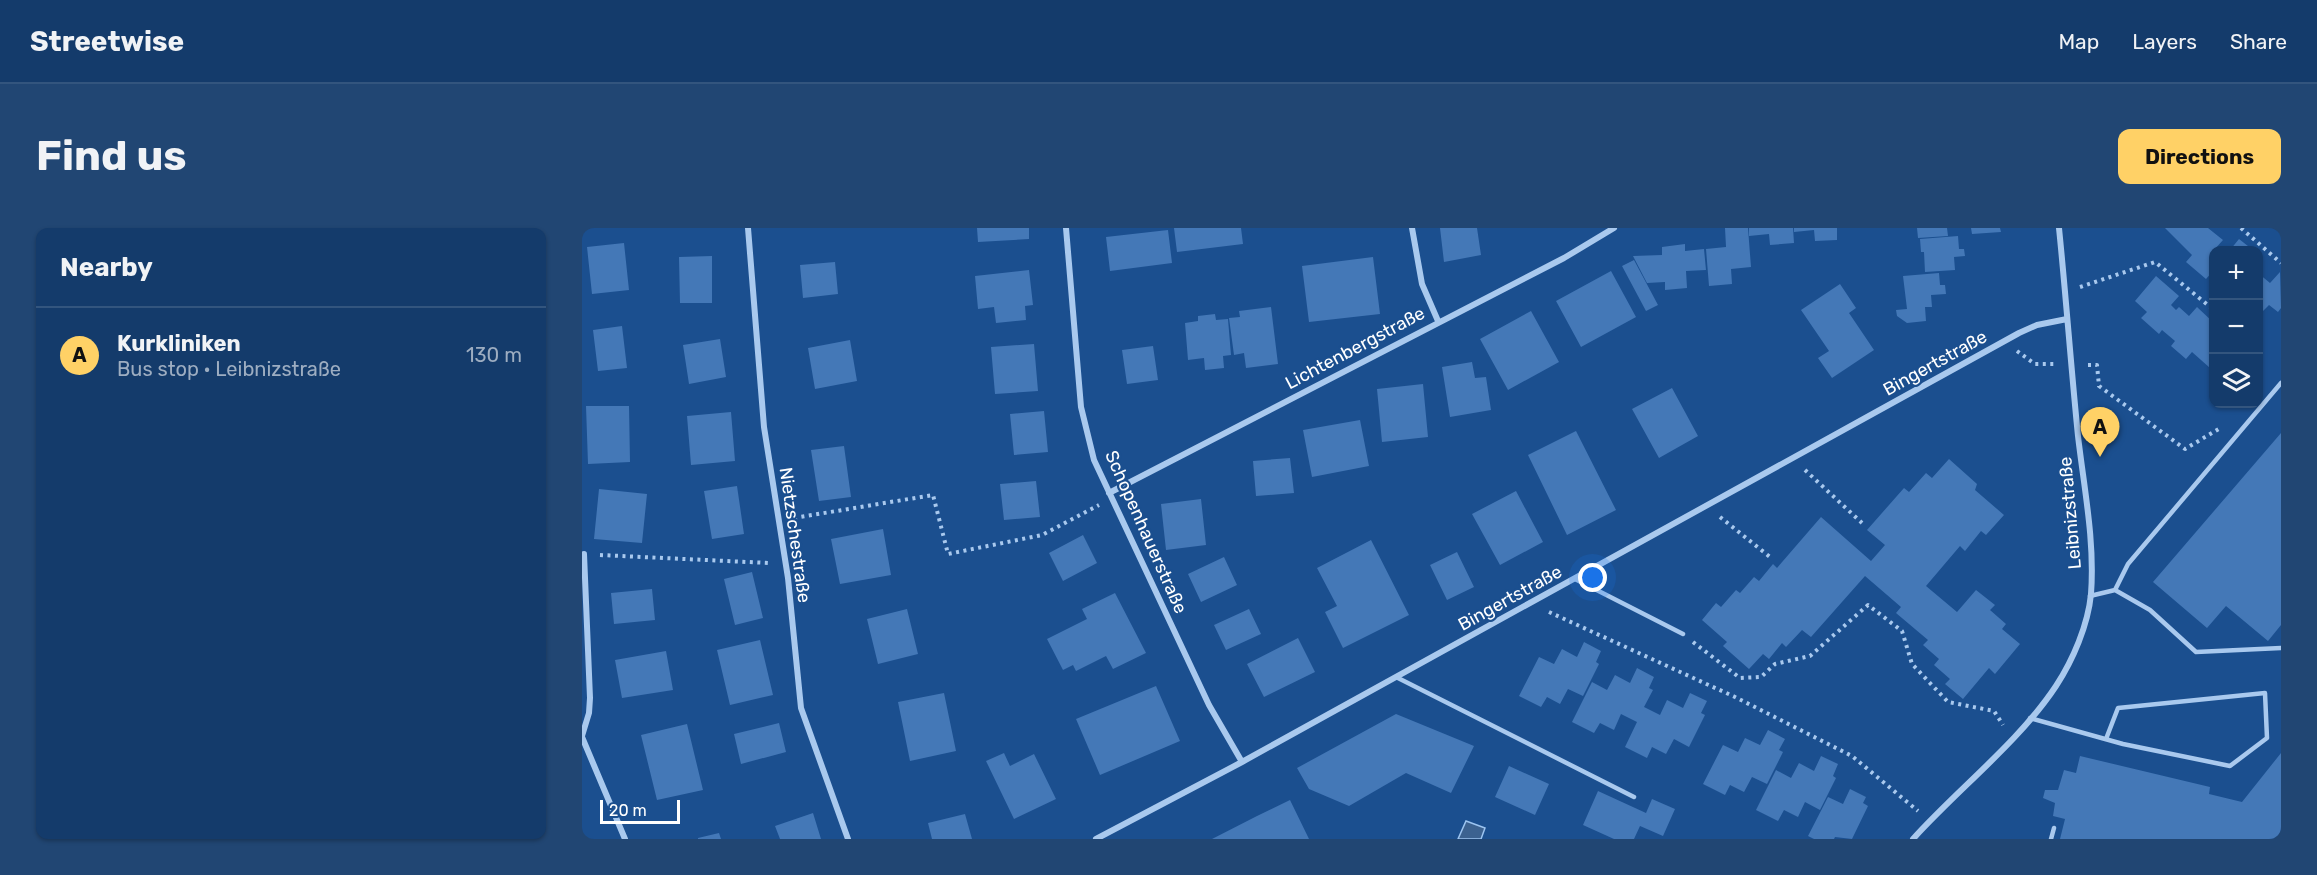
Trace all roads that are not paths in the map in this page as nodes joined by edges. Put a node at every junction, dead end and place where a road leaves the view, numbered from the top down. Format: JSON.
{"nodes":[{"id":1,"x":748,"y":228,"type":"edge"},
{"id":2,"x":1066,"y":228,"type":"edge"},
{"id":3,"x":1412,"y":228,"type":"edge"},
{"id":4,"x":1614,"y":228,"type":"edge"},
{"id":5,"x":2060,"y":228,"type":"edge"},
{"id":6,"x":2067,"y":319,"type":"junction"},
{"id":7,"x":1438,"y":321,"type":"junction"},
{"id":8,"x":2281,"y":383,"type":"edge"},
{"id":9,"x":1109,"y":493,"type":"junction"},
{"id":10,"x":584,"y":554,"type":"road end"},
{"id":11,"x":1575,"y":579,"type":"junction"},
{"id":12,"x":2115,"y":591,"type":"junction"},
{"id":13,"x":2090,"y":596,"type":"junction"},
{"id":14,"x":1683,"y":634,"type":"road end"},
{"id":15,"x":2281,"y":648,"type":"edge"},
{"id":16,"x":1396,"y":677,"type":"junction"},
{"id":17,"x":2030,"y":718,"type":"junction"},
{"id":18,"x":582,"y":737,"type":"edge"},
{"id":19,"x":2106,"y":739,"type":"junction"},
{"id":20,"x":1242,"y":762,"type":"junction"},
{"id":21,"x":1634,"y":796,"type":"dead end"},
{"id":22,"x":2054,"y":828,"type":"dead end"},
{"id":23,"x":625,"y":839,"type":"edge"},
{"id":24,"x":848,"y":839,"type":"edge"},
{"id":25,"x":1096,"y":839,"type":"edge"},
{"id":26,"x":1913,"y":839,"type":"edge"},
{"id":27,"x":2051,"y":839,"type":"edge"}],
"edges":[{"from":1,"to":24,"type":"street","name":"Nietzschestraße"},
{"from":2,"to":9,"type":"street","name":"Schopenhauerstraße"},
{"from":3,"to":7,"type":"street"},
{"from":4,"to":7,"type":"street","name":"Lichtenbergstraße"},
{"from":5,"to":6,"type":"street","name":"Leibnizstraße"},
{"from":6,"to":11,"type":"street","name":"Bingertstraße"},
{"from":6,"to":13,"type":"street","name":"Leibnizstraße"},
{"from":7,"to":9,"type":"street","name":"Lichtenbergstraße"},
{"from":8,"to":12,"type":"lane"},
{"from":9,"to":20,"type":"street","name":"Schopenhauerstraße"},
{"from":10,"to":18,"type":"street"},
{"from":11,"to":14,"type":"lane"},
{"from":11,"to":16,"type":"street","name":"Bingertstraße"},
{"from":12,"to":13,"type":"lane"},
{"from":12,"to":15,"type":"lane"},
{"from":13,"to":17,"type":"street","name":"Leibnizstraße"},
{"from":16,"to":20,"type":"street","name":"Bingertstraße"},
{"from":16,"to":21,"type":"lane"},
{"from":17,"to":19,"type":"lane"},
{"from":17,"to":26,"type":"street","name":"Leibnizstraße"},
{"from":18,"to":23,"type":"street"},
{"from":19,"to":19,"type":"lane"},
{"from":20,"to":25,"type":"street","name":"Bingertstraße"},
{"from":22,"to":27,"type":"lane"}]}
